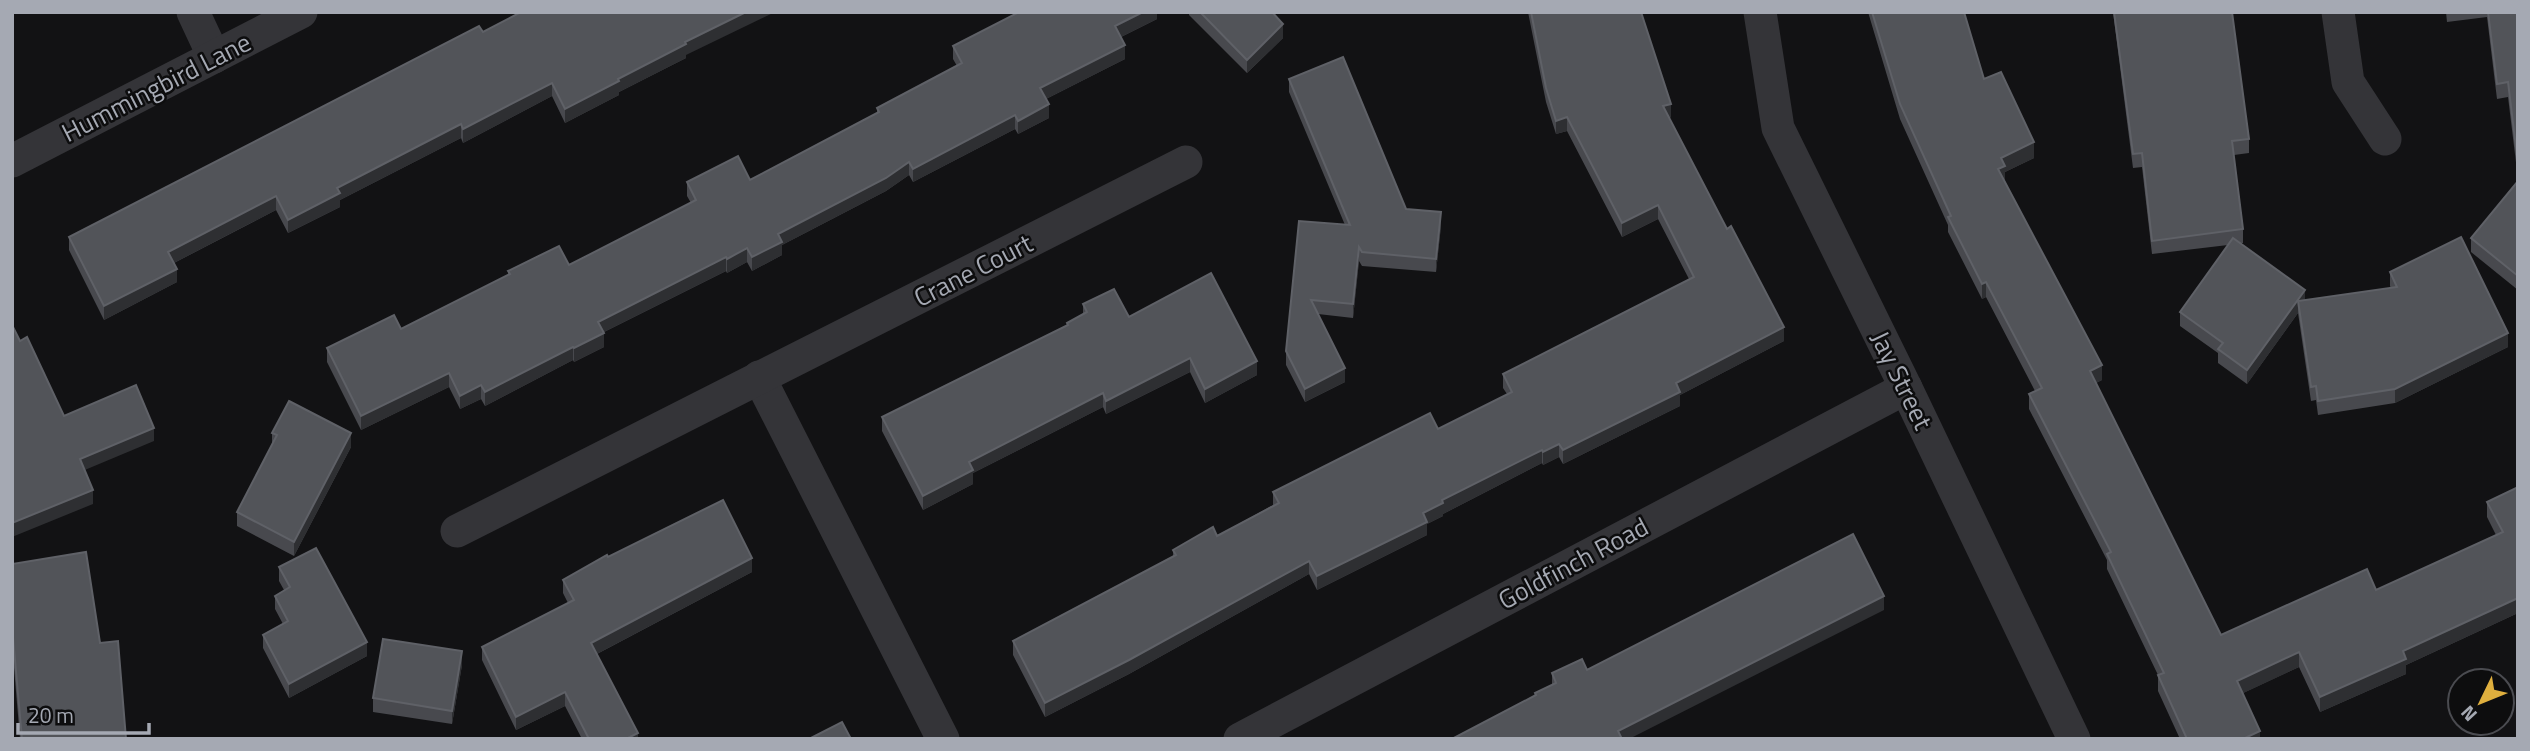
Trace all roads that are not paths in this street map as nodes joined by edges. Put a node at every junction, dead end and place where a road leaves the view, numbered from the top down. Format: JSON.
{"nodes":[{"id":1,"x":194,"y":12,"type":"edge"},
{"id":2,"x":301,"y":12,"type":"edge"},
{"id":3,"x":1760,"y":12,"type":"edge"},
{"id":4,"x":2338,"y":12,"type":"edge"},
{"id":5,"x":214,"y":57,"type":"junction"},
{"id":6,"x":2385,"y":139,"type":"dead end"},
{"id":7,"x":12,"y":161,"type":"edge"},
{"id":8,"x":1186,"y":162,"type":"dead end"},
{"id":9,"x":760,"y":377,"type":"junction"},
{"id":10,"x":1906,"y":388,"type":"junction"},
{"id":11,"x":457,"y":531,"type":"dead end"},
{"id":12,"x":943,"y":739,"type":"edge"},
{"id":13,"x":1240,"y":739,"type":"edge"},
{"id":14,"x":2074,"y":739,"type":"edge"}],
"edges":[{"from":1,"to":5,"type":"street"},
{"from":2,"to":5,"type":"street","name":"Hummingbird Lane"},
{"from":3,"to":10,"type":"street","name":"Jay Street"},
{"from":4,"to":6,"type":"street"},
{"from":5,"to":7,"type":"street","name":"Hummingbird Lane"},
{"from":8,"to":9,"type":"street","name":"Crane Court"},
{"from":9,"to":11,"type":"street","name":"Crane Court"},
{"from":9,"to":12,"type":"street"},
{"from":10,"to":13,"type":"street","name":"Goldfinch Road"},
{"from":10,"to":14,"type":"street","name":"Jay Street"}]}
